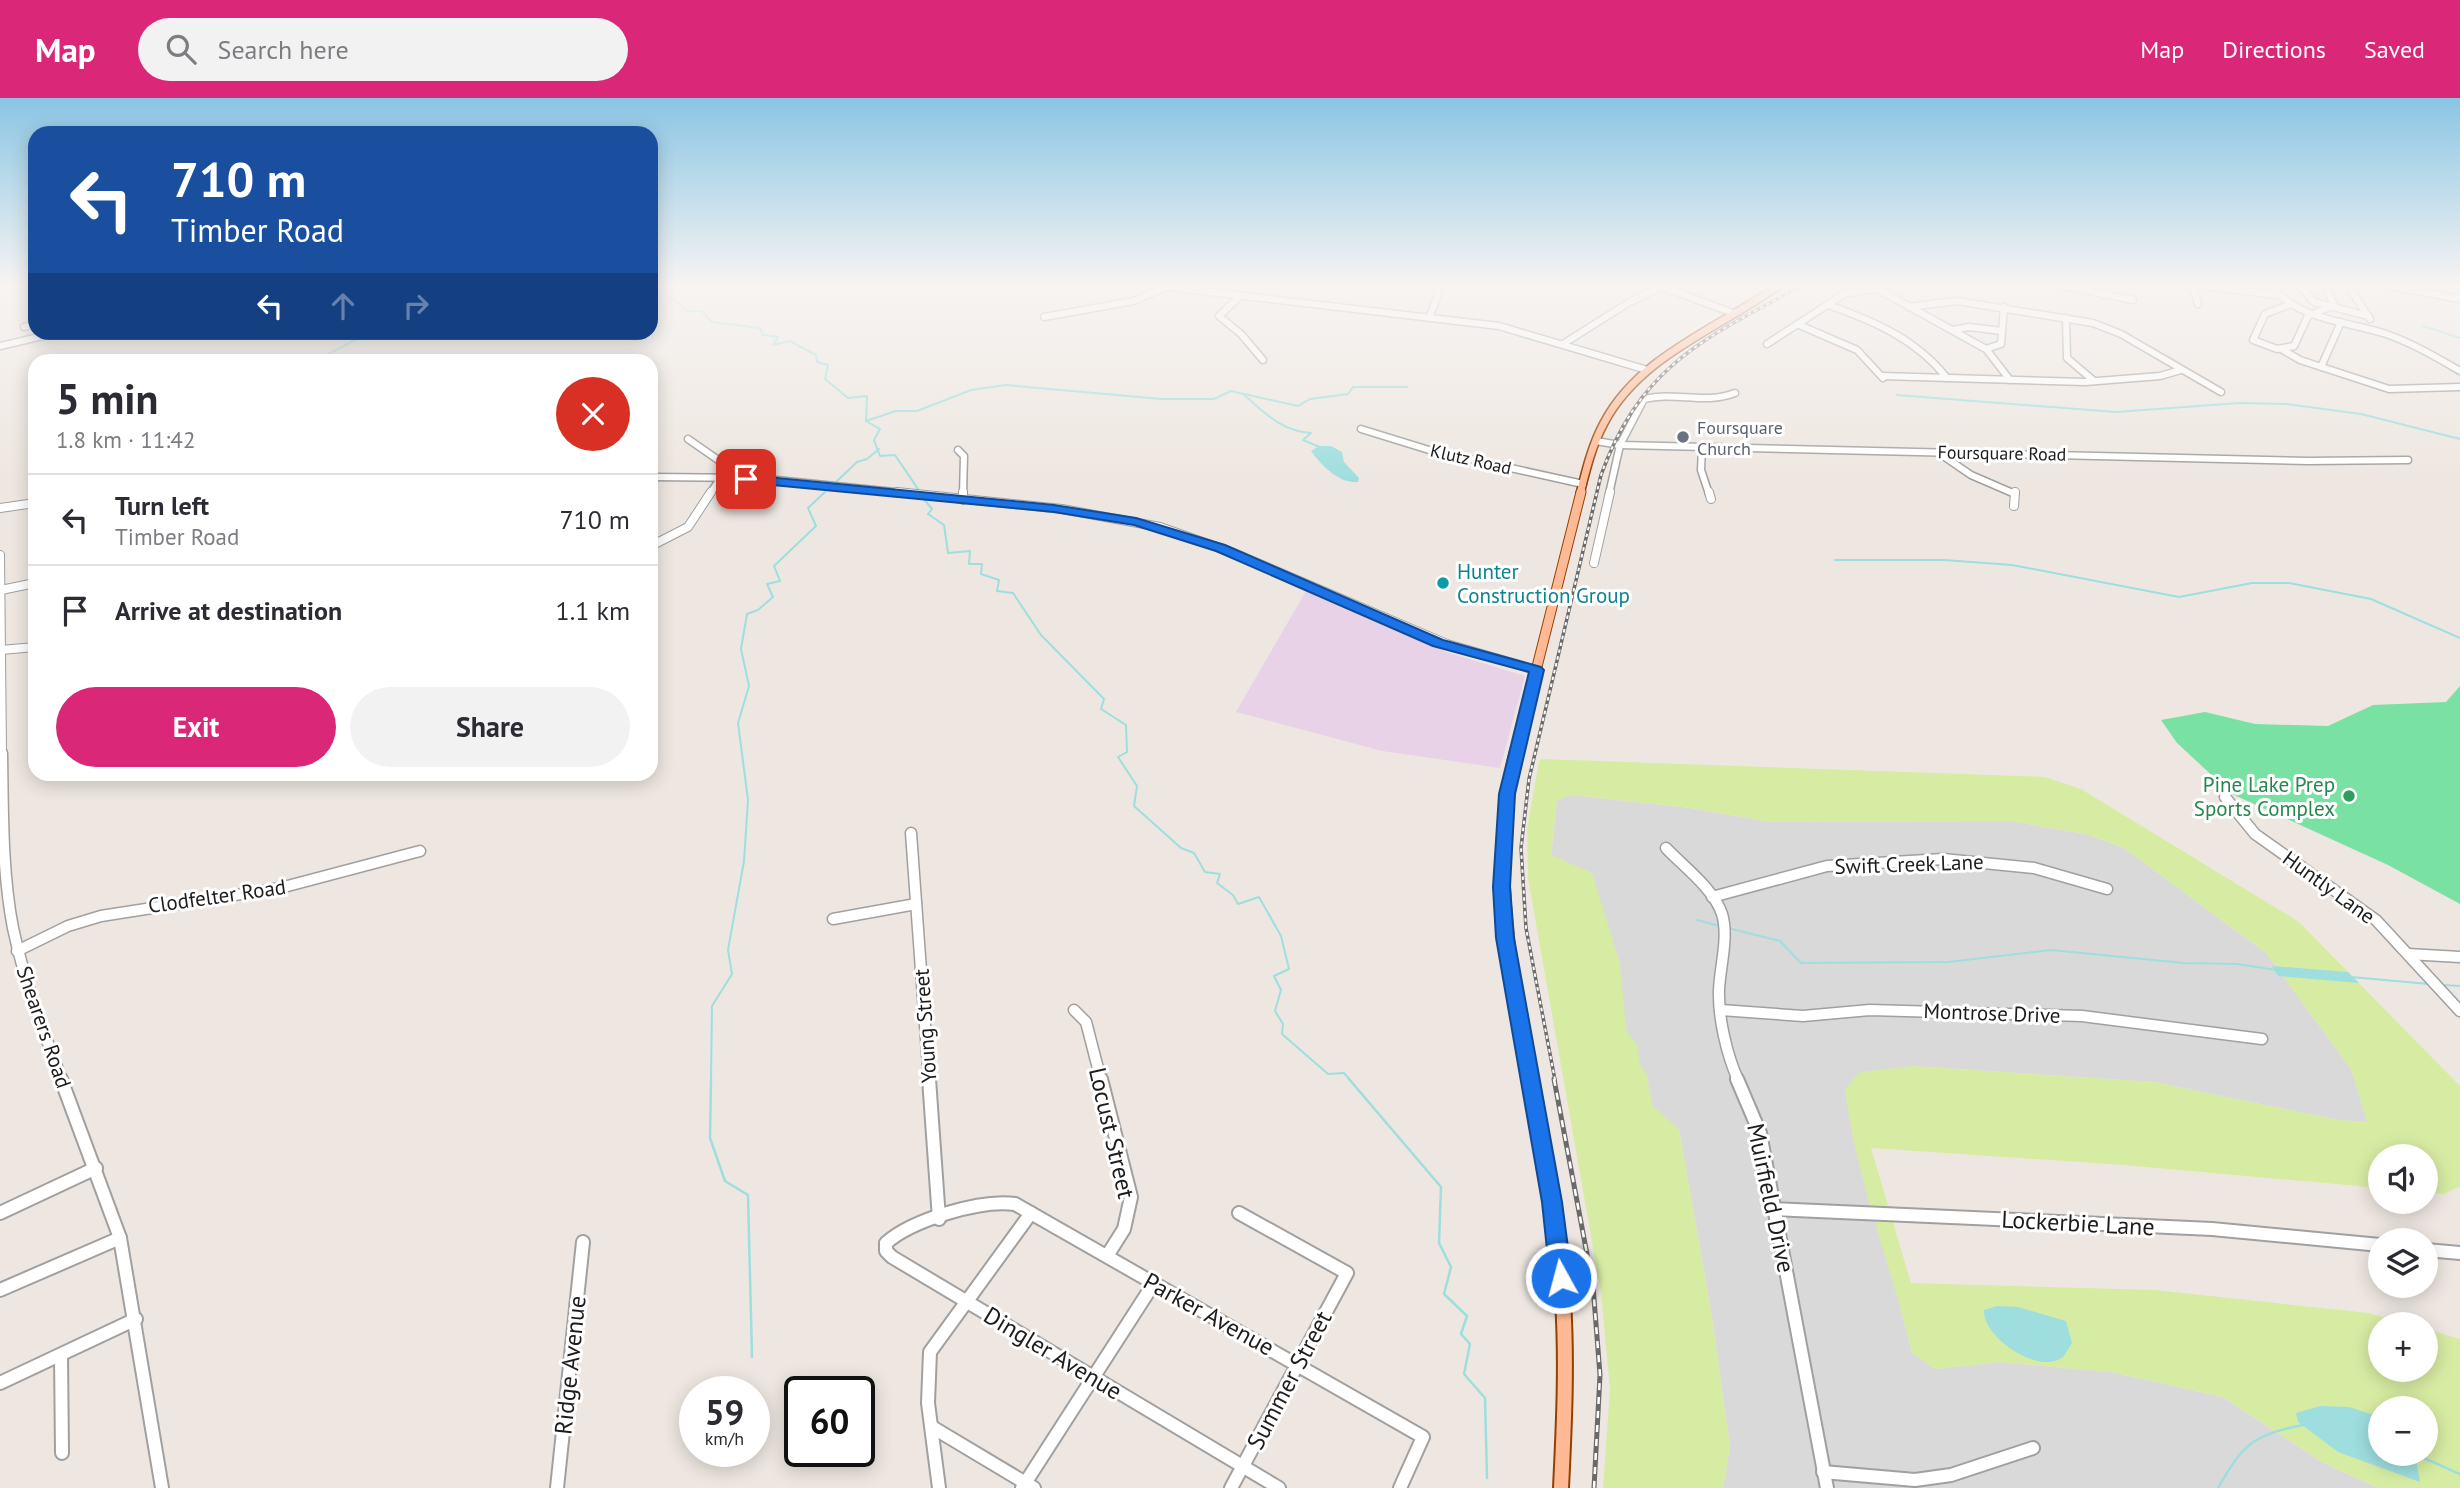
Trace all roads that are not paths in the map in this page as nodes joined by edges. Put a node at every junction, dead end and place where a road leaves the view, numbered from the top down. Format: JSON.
{"nodes":[{"id":1,"x":1255,"y":351,"type":"edge"},
{"id":2,"x":1585,"y":351,"type":"edge"},
{"id":3,"x":1676,"y":351,"type":"edge"},
{"id":4,"x":1858,"y":351,"type":"edge"},
{"id":5,"x":1920,"y":351,"type":"edge"},
{"id":6,"x":1987,"y":351,"type":"edge"},
{"id":7,"x":2067,"y":351,"type":"edge"},
{"id":8,"x":2149,"y":351,"type":"edge"},
{"id":9,"x":2285,"y":351,"type":"edge"},
{"id":10,"x":2328,"y":351,"type":"edge"},
{"id":11,"x":2425,"y":351,"type":"edge"},
{"id":12,"x":1263,"y":360,"type":"dead end"},
{"id":13,"x":2321,"y":367,"type":"junction"},
{"id":14,"x":1647,"y":370,"type":"junction"},
{"id":15,"x":2181,"y":370,"type":"junction"},
{"id":16,"x":2460,"y":371,"type":"edge"},
{"id":17,"x":1947,"y":378,"type":"junction"},
{"id":18,"x":2010,"y":380,"type":"junction"},
{"id":19,"x":2094,"y":381,"type":"junction"},
{"id":20,"x":2460,"y":387,"type":"edge"},
{"id":21,"x":2221,"y":392,"type":"dead end"},
{"id":22,"x":1735,"y":393,"type":"dead end"},
{"id":23,"x":1361,"y":429,"type":"dead end"},
{"id":24,"x":688,"y":439,"type":"dead end"},
{"id":25,"x":1596,"y":441,"type":"junction"},
{"id":26,"x":1620,"y":445,"type":"junction"},
{"id":27,"x":1702,"y":447,"type":"junction"},
{"id":28,"x":958,"y":450,"type":"dead end"},
{"id":29,"x":1938,"y":452,"type":"junction"},
{"id":30,"x":2408,"y":460,"type":"dead end"},
{"id":31,"x":658,"y":477,"type":"edge"},
{"id":32,"x":723,"y":477,"type":"junction"},
{"id":33,"x":1583,"y":484,"type":"junction"},
{"id":34,"x":1711,"y":499,"type":"dead end"},
{"id":35,"x":963,"y":500,"type":"junction"},
{"id":36,"x":28,"y":504,"type":"edge"},
{"id":37,"x":2014,"y":506,"type":"dead end"},
{"id":38,"x":0,"y":508,"type":"edge"},
{"id":39,"x":658,"y":542,"type":"edge"},
{"id":40,"x":0,"y":555,"type":"edge"},
{"id":41,"x":1594,"y":564,"type":"dead end"},
{"id":42,"x":28,"y":584,"type":"edge"},
{"id":43,"x":1,"y":590,"type":"edge"},
{"id":44,"x":28,"y":648,"type":"edge"},
{"id":45,"x":1,"y":650,"type":"edge"},
{"id":46,"x":1536,"y":670,"type":"junction"},
{"id":47,"x":2225,"y":797,"type":"dead end"},
{"id":48,"x":911,"y":833,"type":"dead end"},
{"id":49,"x":1666,"y":848,"type":"dead end"},
{"id":50,"x":419,"y":851,"type":"dead end"},
{"id":51,"x":2107,"y":889,"type":"dead end"},
{"id":52,"x":1712,"y":897,"type":"junction"},
{"id":53,"x":916,"y":904,"type":"junction"},
{"id":54,"x":833,"y":919,"type":"dead end"},
{"id":55,"x":17,"y":951,"type":"junction"},
{"id":56,"x":2408,"y":954,"type":"junction"},
{"id":57,"x":2460,"y":957,"type":"edge"},
{"id":58,"x":1074,"y":1010,"type":"dead end"},
{"id":59,"x":1721,"y":1010,"type":"junction"},
{"id":60,"x":2460,"y":1011,"type":"edge"},
{"id":61,"x":2262,"y":1039,"type":"dead end"},
{"id":62,"x":96,"y":1168,"type":"junction"},
{"id":63,"x":1775,"y":1209,"type":"junction"},
{"id":64,"x":0,"y":1213,"type":"edge"},
{"id":65,"x":1031,"y":1213,"type":"junction"},
{"id":66,"x":1239,"y":1213,"type":"dead end"},
{"id":67,"x":939,"y":1219,"type":"junction"},
{"id":68,"x":120,"y":1238,"type":"junction"},
{"id":69,"x":583,"y":1242,"type":"dead end"},
{"id":70,"x":2368,"y":1244,"type":"edge"},
{"id":71,"x":2438,"y":1251,"type":"edge"},
{"id":72,"x":2460,"y":1254,"type":"edge"},
{"id":73,"x":1107,"y":1256,"type":"junction"},
{"id":74,"x":1154,"y":1283,"type":"junction"},
{"id":75,"x":0,"y":1290,"type":"edge"},
{"id":76,"x":966,"y":1301,"type":"junction"},
{"id":77,"x":136,"y":1319,"type":"junction"},
{"id":78,"x":61,"y":1356,"type":"junction"},
{"id":79,"x":1298,"y":1364,"type":"junction"},
{"id":80,"x":1093,"y":1377,"type":"junction"},
{"id":81,"x":0,"y":1384,"type":"edge"},
{"id":82,"x":932,"y":1427,"type":"junction"},
{"id":83,"x":2033,"y":1448,"type":"dead end"},
{"id":84,"x":62,"y":1453,"type":"dead end"},
{"id":85,"x":1243,"y":1466,"type":"junction"},
{"id":86,"x":1823,"y":1472,"type":"junction"},
{"id":87,"x":1027,"y":1486,"type":"edge"},
{"id":88,"x":162,"y":1488,"type":"edge"},
{"id":89,"x":557,"y":1488,"type":"edge"},
{"id":90,"x":939,"y":1488,"type":"edge"},
{"id":91,"x":1231,"y":1488,"type":"edge"},
{"id":92,"x":1279,"y":1488,"type":"edge"},
{"id":93,"x":1400,"y":1488,"type":"edge"},
{"id":94,"x":1561,"y":1488,"type":"edge"},
{"id":95,"x":1827,"y":1488,"type":"edge"}],
"edges":[{"from":1,"to":12,"type":"street"},
{"from":2,"to":14,"type":"street"},
{"from":3,"to":14,"type":"main road"},
{"from":4,"to":17,"type":"street"},
{"from":5,"to":17,"type":"street"},
{"from":6,"to":18,"type":"street"},
{"from":7,"to":19,"type":"street"},
{"from":8,"to":15,"type":"street"},
{"from":9,"to":13,"type":"street"},
{"from":10,"to":13,"type":"street"},
{"from":11,"to":16,"type":"street"},
{"from":13,"to":20,"type":"street"},
{"from":14,"to":25,"type":"main road"},
{"from":15,"to":19,"type":"street"},
{"from":15,"to":21,"type":"street"},
{"from":17,"to":18,"type":"street"},
{"from":18,"to":19,"type":"street"},
{"from":22,"to":26,"type":"street"},
{"from":23,"to":33,"type":"street","name":"Klutz Road"},
{"from":24,"to":32,"type":"street"},
{"from":25,"to":26,"type":"street","name":"Foursquare Road"},
{"from":25,"to":33,"type":"main road"},
{"from":26,"to":27,"type":"street","name":"Foursquare Road"},
{"from":26,"to":41,"type":"street"},
{"from":27,"to":29,"type":"street","name":"Foursquare Road"},
{"from":27,"to":34,"type":"street"},
{"from":28,"to":35,"type":"street"},
{"from":29,"to":30,"type":"street","name":"Foursquare Road"},
{"from":29,"to":37,"type":"street"},
{"from":31,"to":32,"type":"street"},
{"from":32,"to":35,"type":"street"},
{"from":32,"to":39,"type":"street"},
{"from":33,"to":46,"type":"main road"},
{"from":35,"to":46,"type":"street"},
{"from":36,"to":38,"type":"street"},
{"from":40,"to":43,"type":"street","name":"Shearers Road"},
{"from":42,"to":43,"type":"street"},
{"from":43,"to":45,"type":"street","name":"Shearers Road"},
{"from":44,"to":45,"type":"street"},
{"from":45,"to":55,"type":"street","name":"Shearers Road"},
{"from":46,"to":94,"type":"main road"},
{"from":47,"to":56,"type":"street","name":"Huntly Lane"},
{"from":48,"to":53,"type":"street","name":"Young Street"},
{"from":49,"to":52,"type":"street","name":"Muirfield Drive"},
{"from":50,"to":55,"type":"street","name":"Clodfelter Road"},
{"from":51,"to":52,"type":"street","name":"Swift Creek Lane"},
{"from":52,"to":59,"type":"street","name":"Muirfield Drive"},
{"from":53,"to":54,"type":"street"},
{"from":53,"to":67,"type":"street","name":"Young Street"},
{"from":55,"to":62,"type":"street","name":"Shearers Road"},
{"from":56,"to":57,"type":"street"},
{"from":56,"to":60,"type":"street","name":"Huntly Lane"},
{"from":58,"to":73,"type":"street","name":"Locust Street"},
{"from":59,"to":61,"type":"street","name":"Montrose Drive"},
{"from":59,"to":63,"type":"street","name":"Muirfield Drive"},
{"from":62,"to":64,"type":"street"},
{"from":62,"to":68,"type":"street","name":"Shearers Road"},
{"from":63,"to":70,"type":"street","name":"Lockerbie Lane"},
{"from":63,"to":86,"type":"street","name":"Muirfield Drive"},
{"from":65,"to":67,"type":"street","name":"Parker Avenue"},
{"from":65,"to":73,"type":"street","name":"Parker Avenue"},
{"from":65,"to":76,"type":"street"},
{"from":66,"to":79,"type":"street","name":"Summer Street"},
{"from":67,"to":76,"type":"street","name":"Dingler Avenue"},
{"from":68,"to":75,"type":"street"},
{"from":68,"to":77,"type":"street","name":"Shearers Road"},
{"from":69,"to":89,"type":"street","name":"Ridge Avenue"},
{"from":71,"to":72,"type":"street"},
{"from":73,"to":74,"type":"street","name":"Parker Avenue"},
{"from":74,"to":79,"type":"street","name":"Parker Avenue"},
{"from":74,"to":80,"type":"street"},
{"from":76,"to":80,"type":"street","name":"Dingler Avenue"},
{"from":76,"to":82,"type":"street"},
{"from":77,"to":78,"type":"street"},
{"from":77,"to":88,"type":"street","name":"Shearers Road"},
{"from":78,"to":81,"type":"street"},
{"from":78,"to":84,"type":"street"},
{"from":79,"to":85,"type":"street","name":"Summer Street"},
{"from":79,"to":93,"type":"street","name":"Parker Avenue"},
{"from":80,"to":85,"type":"street","name":"Dingler Avenue"},
{"from":80,"to":87,"type":"street"},
{"from":82,"to":87,"type":"street"},
{"from":82,"to":90,"type":"street"},
{"from":83,"to":86,"type":"street"},
{"from":85,"to":91,"type":"street","name":"Summer Street"},
{"from":85,"to":92,"type":"street","name":"Dingler Avenue"},
{"from":86,"to":95,"type":"street","name":"Muirfield Drive"}]}
